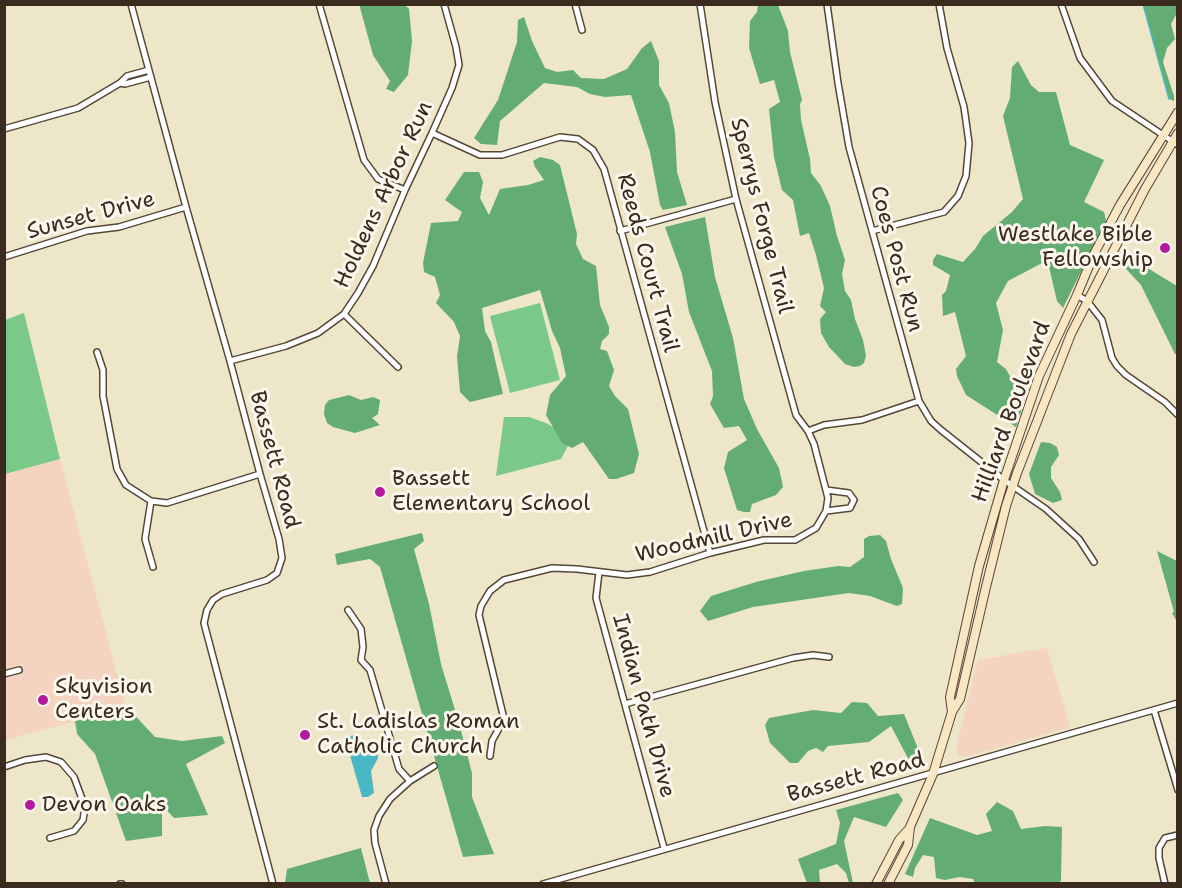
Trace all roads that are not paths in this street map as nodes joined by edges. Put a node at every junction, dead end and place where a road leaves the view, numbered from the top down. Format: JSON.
{"nodes":[{"id":1,"x":131,"y":4,"type":"edge"},
{"id":2,"x":319,"y":4,"type":"edge"},
{"id":3,"x":444,"y":4,"type":"edge"},
{"id":4,"x":575,"y":4,"type":"edge"},
{"id":5,"x":700,"y":4,"type":"edge"},
{"id":6,"x":827,"y":4,"type":"edge"},
{"id":7,"x":939,"y":4,"type":"edge"},
{"id":8,"x":1061,"y":4,"type":"edge"},
{"id":9,"x":582,"y":30,"type":"dead end"},
{"id":10,"x":149,"y":70,"type":"junction"},
{"id":11,"x":151,"y":77,"type":"junction"},
{"id":12,"x":120,"y":83,"type":"junction"},
{"id":13,"x":1178,"y":112,"type":"edge"},
{"id":14,"x":4,"y":129,"type":"edge"},
{"id":15,"x":432,"y":133,"type":"junction"},
{"id":16,"x":1178,"y":133,"type":"edge"},
{"id":17,"x":1162,"y":136,"type":"junction"},
{"id":18,"x":1175,"y":143,"type":"edge"},
{"id":19,"x":405,"y":190,"type":"junction"},
{"id":20,"x":736,"y":199,"type":"junction"},
{"id":21,"x":186,"y":207,"type":"junction"},
{"id":22,"x":620,"y":231,"type":"junction"},
{"id":23,"x":872,"y":231,"type":"junction"},
{"id":24,"x":4,"y":257,"type":"edge"},
{"id":25,"x":1077,"y":295,"type":"junction"},
{"id":26,"x":1087,"y":301,"type":"junction"},
{"id":27,"x":344,"y":314,"type":"junction"},
{"id":28,"x":97,"y":352,"type":"dead end"},
{"id":29,"x":231,"y":361,"type":"junction"},
{"id":30,"x":398,"y":368,"type":"dead end"},
{"id":31,"x":919,"y":401,"type":"junction"},
{"id":32,"x":1178,"y":415,"type":"edge"},
{"id":33,"x":808,"y":431,"type":"junction"},
{"id":34,"x":260,"y":474,"type":"junction"},
{"id":35,"x":1008,"y":483,"type":"junction"},
{"id":36,"x":826,"y":490,"type":"junction"},
{"id":37,"x":151,"y":501,"type":"junction"},
{"id":38,"x":826,"y":511,"type":"junction"},
{"id":39,"x":710,"y":554,"type":"junction"},
{"id":40,"x":1094,"y":562,"type":"dead end"},
{"id":41,"x":153,"y":567,"type":"dead end"},
{"id":42,"x":599,"y":572,"type":"junction"},
{"id":43,"x":348,"y":610,"type":"dead end"},
{"id":44,"x":829,"y":657,"type":"dead end"},
{"id":45,"x":19,"y":670,"type":"dead end"},
{"id":46,"x":4,"y":674,"type":"edge"},
{"id":47,"x":1178,"y":703,"type":"edge"},
{"id":48,"x":625,"y":704,"type":"junction"},
{"id":49,"x":1154,"y":710,"type":"junction"},
{"id":50,"x":490,"y":756,"type":"dead end"},
{"id":51,"x":434,"y":766,"type":"dead end"},
{"id":52,"x":4,"y":767,"type":"edge"},
{"id":53,"x":933,"y":774,"type":"junction"},
{"id":54,"x":410,"y":781,"type":"junction"},
{"id":55,"x":1178,"y":790,"type":"edge"},
{"id":56,"x":910,"y":827,"type":"junction"},
{"id":57,"x":1178,"y":835,"type":"edge"},
{"id":58,"x":50,"y":838,"type":"dead end"},
{"id":59,"x":664,"y":848,"type":"junction"},
{"id":60,"x":273,"y":884,"type":"edge"},
{"id":61,"x":386,"y":884,"type":"edge"},
{"id":62,"x":543,"y":884,"type":"edge"},
{"id":63,"x":876,"y":884,"type":"edge"},
{"id":64,"x":888,"y":884,"type":"edge"},
{"id":65,"x":1166,"y":884,"type":"edge"}],
"edges":[{"from":1,"to":10,"type":"street","name":"Bassett Road"},
{"from":2,"to":19,"type":"street"},
{"from":3,"to":15,"type":"street","name":"Holdens Arbor Run"},
{"from":4,"to":9,"type":"street"},
{"from":5,"to":20,"type":"street","name":"Sperrys Forge Trail"},
{"from":6,"to":23,"type":"street","name":"Coes Post Run"},
{"from":7,"to":23,"type":"street"},
{"from":8,"to":17,"type":"street"},
{"from":10,"to":11,"type":"street","name":"Bassett Road"},
{"from":10,"to":12,"type":"street"},
{"from":11,"to":12,"type":"street"},
{"from":11,"to":21,"type":"street","name":"Bassett Road"},
{"from":12,"to":14,"type":"street"},
{"from":13,"to":17,"type":"main road","name":"Hilliard Boulevard"},
{"from":15,"to":19,"type":"street","name":"Holdens Arbor Run"},
{"from":15,"to":22,"type":"street","name":"Reeds Court Trail"},
{"from":16,"to":18,"type":"main road","name":"Hilliard Boulevard"},
{"from":17,"to":18,"type":"street"},
{"from":17,"to":25,"type":"main road","name":"Hilliard Boulevard"},
{"from":18,"to":26,"type":"main road","name":"Hilliard Boulevard"},
{"from":19,"to":27,"type":"street","name":"Holdens Arbor Run"},
{"from":20,"to":22,"type":"street"},
{"from":20,"to":33,"type":"street","name":"Sperrys Forge Trail"},
{"from":21,"to":24,"type":"street","name":"Sunset Drive"},
{"from":21,"to":29,"type":"street","name":"Bassett Road"},
{"from":22,"to":39,"type":"street","name":"Reeds Court Trail"},
{"from":23,"to":31,"type":"street","name":"Coes Post Run"},
{"from":25,"to":26,"type":"street"},
{"from":25,"to":35,"type":"main road","name":"Hilliard Boulevard"},
{"from":26,"to":32,"type":"street"},
{"from":26,"to":35,"type":"main road","name":"Hilliard Boulevard"},
{"from":27,"to":29,"type":"street","name":"Holdens Arbor Run"},
{"from":27,"to":30,"type":"street"},
{"from":28,"to":37,"type":"street"},
{"from":29,"to":34,"type":"street","name":"Bassett Road"},
{"from":31,"to":33,"type":"street"},
{"from":31,"to":35,"type":"street","name":"Coes Post Run"},
{"from":33,"to":36,"type":"street","name":"Sperrys Forge Trail"},
{"from":34,"to":37,"type":"street"},
{"from":34,"to":60,"type":"street","name":"Bassett Road"},
{"from":35,"to":40,"type":"street","name":"Coes Post Run"},
{"from":35,"to":53,"type":"main road","name":"Hilliard Boulevard"},
{"from":36,"to":38,"type":"street","name":"Sperrys Forge Trail"},
{"from":36,"to":38,"type":"street"},
{"from":37,"to":41,"type":"street"},
{"from":38,"to":39,"type":"street","name":"Woodmill Drive"},
{"from":39,"to":42,"type":"street","name":"Woodmill Drive"},
{"from":42,"to":48,"type":"street","name":"Indian Path Drive"},
{"from":42,"to":50,"type":"street","name":"Woodmill Drive"},
{"from":43,"to":54,"type":"street"},
{"from":44,"to":48,"type":"street"},
{"from":45,"to":46,"type":"street"},
{"from":47,"to":49,"type":"street","name":"Bassett Road"},
{"from":48,"to":59,"type":"street","name":"Indian Path Drive"},
{"from":49,"to":53,"type":"street","name":"Bassett Road"},
{"from":49,"to":55,"type":"street"},
{"from":51,"to":54,"type":"street"},
{"from":52,"to":58,"type":"street"},
{"from":53,"to":56,"type":"main road","name":"Hilliard Boulevard"},
{"from":53,"to":59,"type":"street","name":"Bassett Road"},
{"from":54,"to":61,"type":"street"},
{"from":56,"to":63,"type":"main road","name":"Hilliard Boulevard"},
{"from":56,"to":64,"type":"main road","name":"Hilliard Boulevard"},
{"from":57,"to":65,"type":"street"},
{"from":59,"to":62,"type":"street","name":"Bassett Road"}]}
